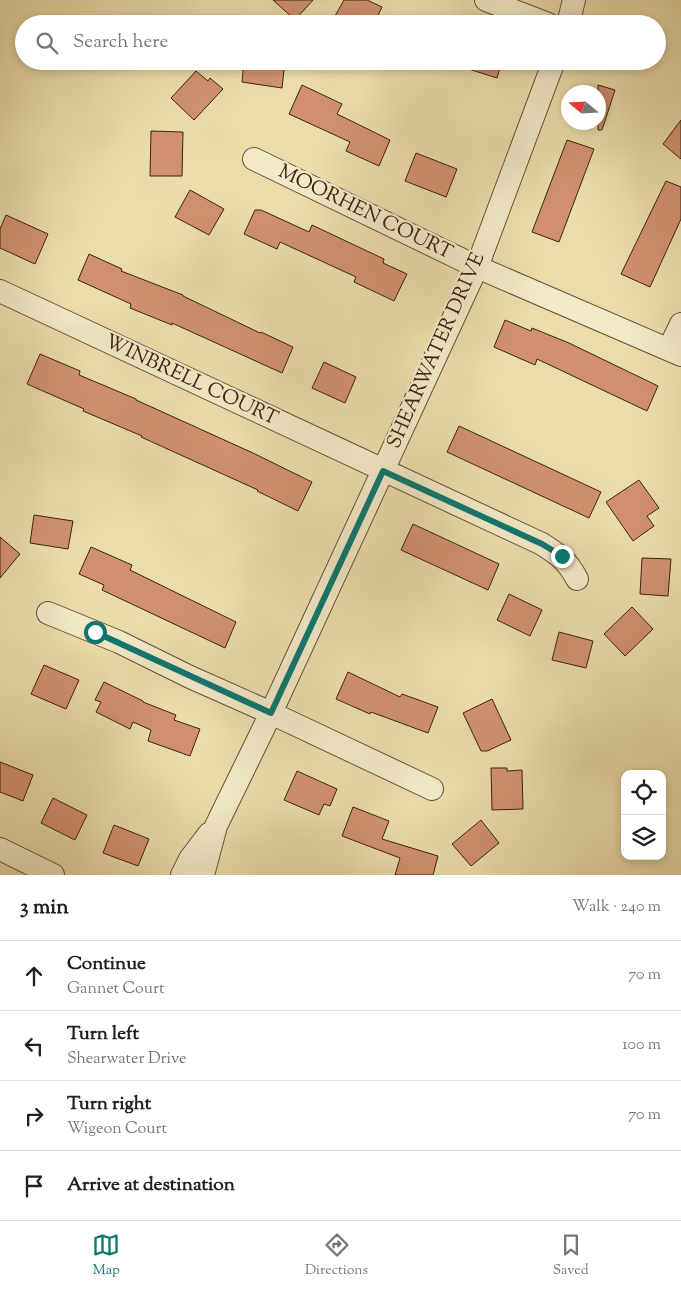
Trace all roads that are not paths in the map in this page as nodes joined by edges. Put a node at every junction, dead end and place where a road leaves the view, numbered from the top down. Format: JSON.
{"nodes":[{"id":1,"x":486,"y":0,"type":"edge"},
{"id":2,"x":574,"y":0,"type":"edge"},
{"id":3,"x":525,"y":15,"type":"edge"},
{"id":4,"x":570,"y":15,"type":"edge"},
{"id":5,"x":551,"y":70,"type":"edge"},
{"id":6,"x":254,"y":159,"type":"dead end"},
{"id":7,"x":477,"y":266,"type":"junction"},
{"id":8,"x":0,"y":291,"type":"edge"},
{"id":9,"x":681,"y":324,"type":"edge"},
{"id":10,"x":675,"y":352,"type":"edge"},
{"id":11,"x":383,"y":471,"type":"junction"},
{"id":12,"x":578,"y":578,"type":"dead end"},
{"id":13,"x":48,"y":613,"type":"dead end"},
{"id":14,"x":271,"y":713,"type":"junction"},
{"id":15,"x":432,"y":789,"type":"dead end"},
{"id":16,"x":216,"y":826,"type":"junction"},
{"id":17,"x":0,"y":849,"type":"edge"},
{"id":18,"x":53,"y":875,"type":"edge"},
{"id":19,"x":182,"y":875,"type":"edge"},
{"id":20,"x":203,"y":875,"type":"edge"}],
"edges":[{"from":1,"to":3,"type":"street"},
{"from":2,"to":4,"type":"street"},
{"from":5,"to":7,"type":"street","name":"SHEARWATER DRIVE"},
{"from":6,"to":7,"type":"street","name":"MOORHEN COURT"},
{"from":7,"to":10,"type":"street","name":"MOORHEN COURT"},
{"from":7,"to":11,"type":"street","name":"SHEARWATER DRIVE"},
{"from":8,"to":11,"type":"street","name":"WINBRELL COURT"},
{"from":9,"to":10,"type":"street"},
{"from":11,"to":12,"type":"street","name":"WINBRELL COURT"},
{"from":11,"to":14,"type":"street","name":"SHEARWATER DRIVE"},
{"from":13,"to":14,"type":"street"},
{"from":14,"to":15,"type":"street"},
{"from":14,"to":16,"type":"street","name":"SHEARWATER DRIVE"},
{"from":16,"to":19,"type":"street","name":"SHEARWATER DRIVE"},
{"from":16,"to":20,"type":"street","name":"SHEARWATER DRIVE"},
{"from":17,"to":18,"type":"street"}]}
